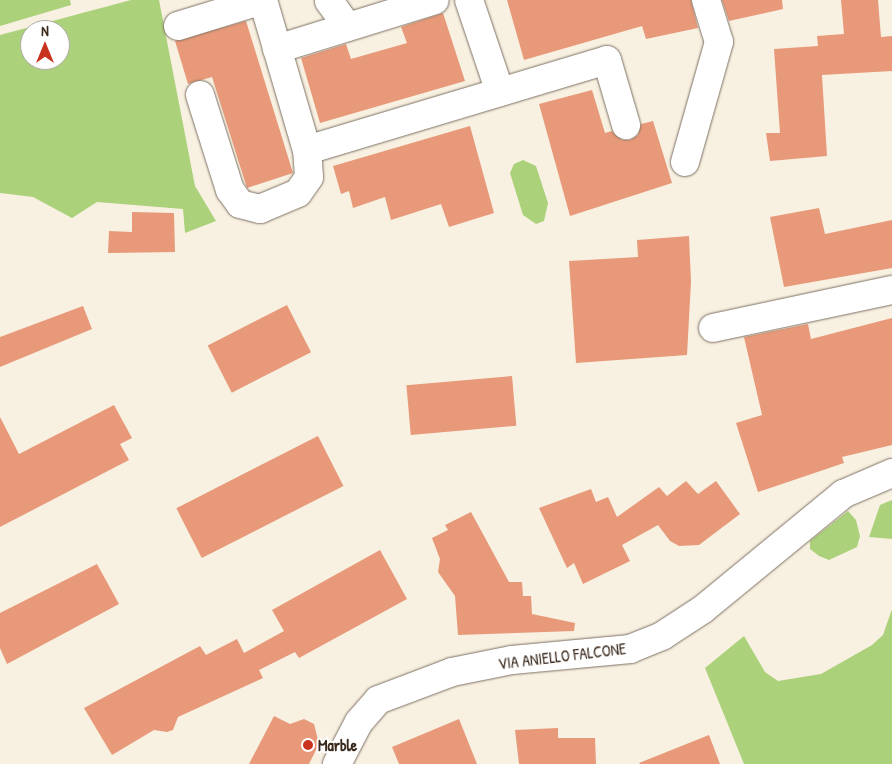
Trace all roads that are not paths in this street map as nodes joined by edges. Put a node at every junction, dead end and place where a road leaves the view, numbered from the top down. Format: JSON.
{"nodes":[{"id":1,"x":328,"y":0,"type":"edge"},
{"id":2,"x":435,"y":0,"type":"edge"},
{"id":3,"x":469,"y":0,"type":"edge"},
{"id":4,"x":706,"y":0,"type":"edge"},
{"id":5,"x":178,"y":26,"type":"dead end"},
{"id":6,"x":348,"y":27,"type":"junction"},
{"id":7,"x":278,"y":50,"type":"junction"},
{"id":8,"x":500,"y":92,"type":"junction"},
{"id":9,"x":200,"y":95,"type":"dead end"},
{"id":10,"x":626,"y":125,"type":"dead end"},
{"id":11,"x":307,"y":150,"type":"junction"},
{"id":12,"x":685,"y":162,"type":"dead end"},
{"id":13,"x":892,"y":290,"type":"edge"},
{"id":14,"x":713,"y":328,"type":"dead end"},
{"id":15,"x":892,"y":473,"type":"edge"},
{"id":16,"x":337,"y":764,"type":"edge"}],
"edges":[{"from":1,"to":6,"type":"street"},
{"from":2,"to":6,"type":"street"},
{"from":3,"to":8,"type":"street"},
{"from":4,"to":12,"type":"street"},
{"from":5,"to":7,"type":"street"},
{"from":6,"to":7,"type":"street"},
{"from":7,"to":11,"type":"street"},
{"from":8,"to":10,"type":"street"},
{"from":8,"to":11,"type":"street"},
{"from":9,"to":11,"type":"street"},
{"from":13,"to":14,"type":"street"},
{"from":15,"to":16,"type":"street","name":"VIA ANIELLO FALCONE"}]}
